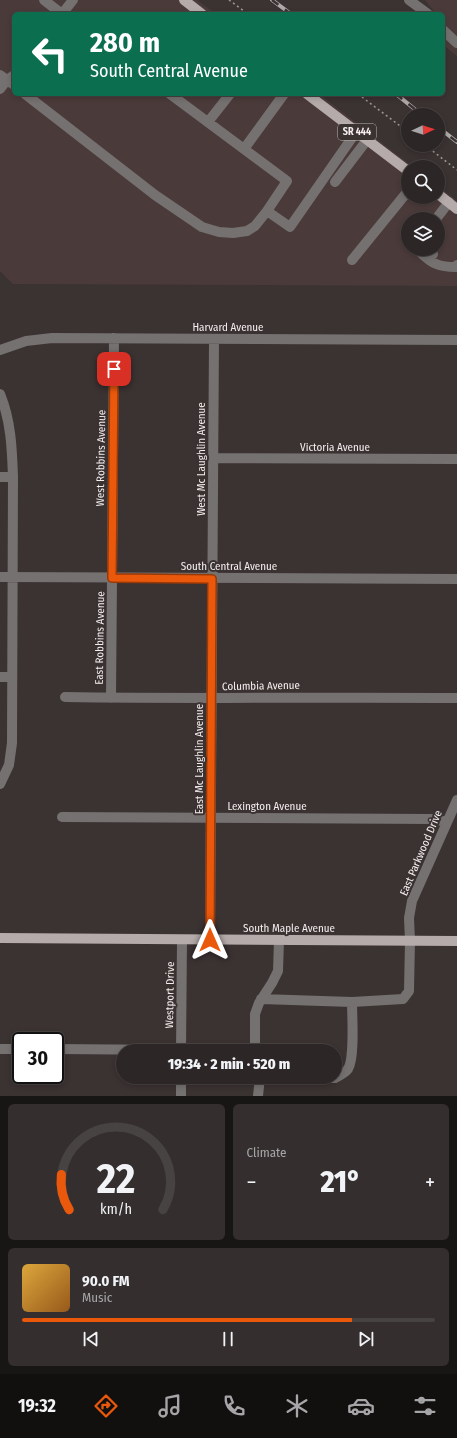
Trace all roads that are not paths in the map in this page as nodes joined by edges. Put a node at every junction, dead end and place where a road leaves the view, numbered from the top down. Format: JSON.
{"nodes":[{"id":1,"x":44,"y":0,"type":"edge"},
{"id":2,"x":73,"y":0,"type":"edge"},
{"id":3,"x":184,"y":0,"type":"edge"},
{"id":4,"x":408,"y":0,"type":"edge"},
{"id":5,"x":420,"y":0,"type":"edge"},
{"id":6,"x":59,"y":12,"type":"edge"},
{"id":7,"x":64,"y":12,"type":"edge"},
{"id":8,"x":199,"y":12,"type":"edge"},
{"id":9,"x":425,"y":12,"type":"edge"},
{"id":10,"x":427,"y":12,"type":"edge"},
{"id":11,"x":445,"y":32,"type":"edge"},
{"id":12,"x":457,"y":43,"type":"edge"},
{"id":13,"x":9,"y":79,"type":"edge"},
{"id":14,"x":0,"y":89,"type":"edge"},
{"id":15,"x":28,"y":96,"type":"edge"},
{"id":16,"x":173,"y":96,"type":"edge"},
{"id":17,"x":228,"y":96,"type":"edge"},
{"id":18,"x":283,"y":96,"type":"edge"},
{"id":19,"x":310,"y":96,"type":"edge"},
{"id":20,"x":208,"y":122,"type":"junction"},
{"id":21,"x":356,"y":132,"type":"junction"},
{"id":22,"x":367,"y":140,"type":"junction"},
{"id":23,"x":244,"y":149,"type":"junction"},
{"id":24,"x":401,"y":166,"type":"edge"},
{"id":25,"x":335,"y":182,"type":"dead end"},
{"id":26,"x":401,"y":200,"type":"edge"},
{"id":27,"x":445,"y":200,"type":"edge"},
{"id":28,"x":453,"y":206,"type":"edge"},
{"id":29,"x":267,"y":211,"type":"junction"},
{"id":30,"x":445,"y":212,"type":"edge"},
{"id":31,"x":424,"y":256,"type":"edge"},
{"id":32,"x":436,"y":256,"type":"edge"},
{"id":33,"x":352,"y":260,"type":"dead end"},
{"id":34,"x":457,"y":267,"type":"edge"},
{"id":35,"x":114,"y":338,"type":"junction"},
{"id":36,"x":214,"y":339,"type":"junction"},
{"id":37,"x":457,"y":340,"type":"edge"},
{"id":38,"x":0,"y":350,"type":"edge"},
{"id":39,"x":0,"y":394,"type":"edge"},
{"id":40,"x":212,"y":458,"type":"junction"},
{"id":41,"x":457,"y":459,"type":"edge"},
{"id":42,"x":0,"y":477,"type":"edge"},
{"id":43,"x":13,"y":477,"type":"junction"},
{"id":44,"x":0,"y":577,"type":"edge"},
{"id":45,"x":12,"y":577,"type":"junction"},
{"id":46,"x":112,"y":578,"type":"junction"},
{"id":47,"x":212,"y":579,"type":"junction"},
{"id":48,"x":457,"y":579,"type":"edge"},
{"id":49,"x":0,"y":677,"type":"edge"},
{"id":50,"x":12,"y":677,"type":"junction"},
{"id":51,"x":65,"y":697,"type":"dead end"},
{"id":52,"x":111,"y":698,"type":"junction"},
{"id":53,"x":457,"y":698,"type":"edge"},
{"id":54,"x":211,"y":699,"type":"junction"},
{"id":55,"x":0,"y":784,"type":"edge"},
{"id":56,"x":457,"y":800,"type":"edge"},
{"id":57,"x":62,"y":817,"type":"dead end"},
{"id":58,"x":210,"y":818,"type":"junction"},
{"id":59,"x":447,"y":822,"type":"junction"},
{"id":60,"x":0,"y":938,"type":"edge"},
{"id":61,"x":182,"y":940,"type":"junction"},
{"id":62,"x":210,"y":940,"type":"junction"},
{"id":63,"x":279,"y":940,"type":"junction"},
{"id":64,"x":410,"y":941,"type":"junction"},
{"id":65,"x":457,"y":941,"type":"edge"},
{"id":66,"x":262,"y":1000,"type":"junction"},
{"id":67,"x":352,"y":1002,"type":"junction"},
{"id":68,"x":181,"y":1044,"type":"edge"},
{"id":69,"x":255,"y":1044,"type":"edge"},
{"id":70,"x":0,"y":1049,"type":"edge"},
{"id":71,"x":12,"y":1049,"type":"edge"},
{"id":72,"x":64,"y":1049,"type":"edge"},
{"id":73,"x":116,"y":1050,"type":"edge"},
{"id":74,"x":342,"y":1074,"type":"edge"},
{"id":75,"x":181,"y":1084,"type":"edge"},
{"id":76,"x":259,"y":1084,"type":"edge"},
{"id":77,"x":181,"y":1096,"type":"edge"},
{"id":78,"x":258,"y":1096,"type":"edge"}],
"edges":[{"from":1,"to":6,"type":"street"},
{"from":2,"to":7,"type":"street"},
{"from":3,"to":8,"type":"main road"},
{"from":4,"to":9,"type":"street"},
{"from":5,"to":10,"type":"street"},
{"from":11,"to":12,"type":"street"},
{"from":13,"to":14,"type":"street"},
{"from":15,"to":29,"type":"street"},
{"from":16,"to":20,"type":"street"},
{"from":17,"to":20,"type":"street"},
{"from":18,"to":23,"type":"street"},
{"from":19,"to":21,"type":"main road","number":"SR 444"},
{"from":20,"to":23,"type":"street"},
{"from":21,"to":22,"type":"main road","number":"SR 444"},
{"from":21,"to":29,"type":"street"},
{"from":22,"to":24,"type":"main road","number":"SR 444"},
{"from":22,"to":25,"type":"street"},
{"from":23,"to":29,"type":"street"},
{"from":26,"to":33,"type":"street"},
{"from":27,"to":28,"type":"main road"},
{"from":28,"to":30,"type":"street"},
{"from":31,"to":34,"type":"street"},
{"from":32,"to":34,"type":"street"},
{"from":35,"to":36,"type":"street","name":"Harvard Avenue"},
{"from":35,"to":38,"type":"street","name":"Harvard Avenue"},
{"from":35,"to":46,"type":"street","name":"West Robbins Avenue"},
{"from":36,"to":37,"type":"street","name":"Harvard Avenue"},
{"from":36,"to":40,"type":"street","name":"West Mc Laughlin Avenue"},
{"from":39,"to":43,"type":"street"},
{"from":40,"to":41,"type":"street","name":"Victoria Avenue"},
{"from":40,"to":47,"type":"street","name":"West Mc Laughlin Avenue"},
{"from":42,"to":43,"type":"street"},
{"from":43,"to":45,"type":"street"},
{"from":44,"to":45,"type":"street","name":"South Central Avenue"},
{"from":45,"to":46,"type":"street","name":"South Central Avenue"},
{"from":45,"to":50,"type":"street"},
{"from":46,"to":47,"type":"street","name":"South Central Avenue"},
{"from":46,"to":52,"type":"street","name":"East Robbins Avenue"},
{"from":47,"to":48,"type":"street","name":"South Central Avenue"},
{"from":47,"to":54,"type":"street","name":"East Mc Laughlin Avenue"},
{"from":49,"to":50,"type":"street"},
{"from":50,"to":55,"type":"street"},
{"from":51,"to":52,"type":"street","name":"Columbia Avenue"},
{"from":52,"to":54,"type":"street","name":"Columbia Avenue"},
{"from":53,"to":54,"type":"street","name":"Columbia Avenue"},
{"from":54,"to":58,"type":"street","name":"East Mc Laughlin Avenue"},
{"from":56,"to":59,"type":"street","name":"East Parkwood Drive"},
{"from":57,"to":58,"type":"street","name":"Lexington Avenue"},
{"from":58,"to":59,"type":"street","name":"Lexington Avenue"},
{"from":58,"to":62,"type":"street","name":"East Mc Laughlin Avenue"},
{"from":59,"to":64,"type":"street","name":"East Parkwood Drive"},
{"from":60,"to":61,"type":"main road","name":"South Maple Avenue"},
{"from":61,"to":62,"type":"main road","name":"South Maple Avenue"},
{"from":61,"to":68,"type":"street","name":"Westport Drive"},
{"from":62,"to":63,"type":"main road","name":"South Maple Avenue"},
{"from":63,"to":64,"type":"main road","name":"South Maple Avenue"},
{"from":63,"to":66,"type":"street"},
{"from":64,"to":65,"type":"main road","name":"South Maple Avenue"},
{"from":64,"to":67,"type":"street","name":"East Parkwood Drive"},
{"from":66,"to":67,"type":"street","name":"East Parkwood Drive"},
{"from":66,"to":69,"type":"street"},
{"from":67,"to":74,"type":"street"},
{"from":70,"to":71,"type":"street"},
{"from":72,"to":73,"type":"street"},
{"from":75,"to":77,"type":"street"},
{"from":76,"to":78,"type":"street"}]}
